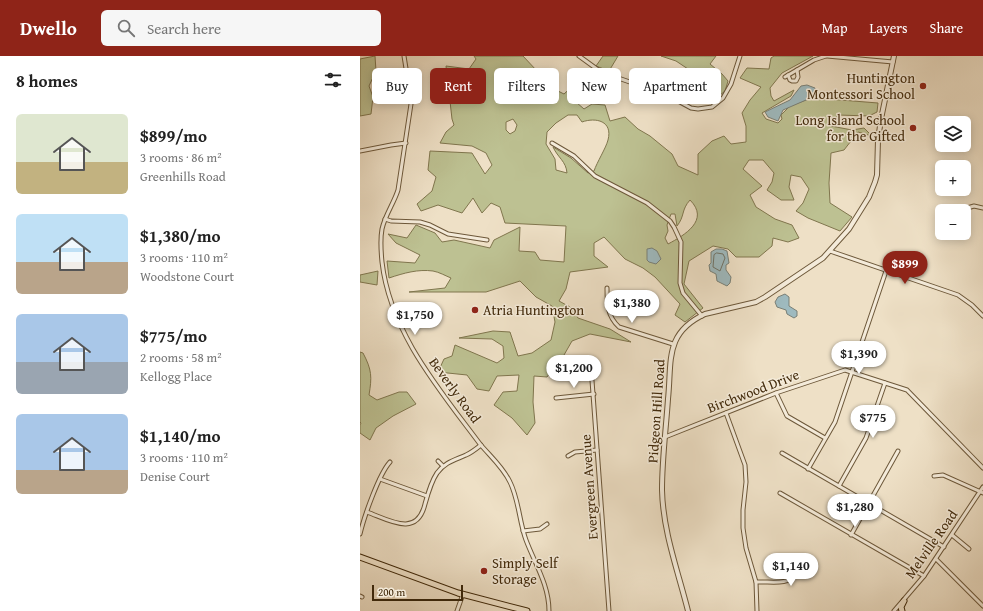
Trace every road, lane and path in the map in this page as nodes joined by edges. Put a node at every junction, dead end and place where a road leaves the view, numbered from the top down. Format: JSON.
{"nodes":[{"id":1,"x":404,"y":56,"type":"edge"},
{"id":2,"x":579,"y":56,"type":"edge"},
{"id":3,"x":740,"y":56,"type":"edge"},
{"id":4,"x":826,"y":56,"type":"edge"},
{"id":5,"x":894,"y":56,"type":"edge"},
{"id":6,"x":893,"y":62,"type":"junction"},
{"id":7,"x":797,"y":70,"type":"junction"},
{"id":8,"x":406,"y":143,"type":"junction"},
{"id":9,"x":552,"y":143,"type":"dead end"},
{"id":10,"x":360,"y":151,"type":"edge"},
{"id":11,"x":971,"y":207,"type":"edge"},
{"id":12,"x":983,"y":208,"type":"edge"},
{"id":13,"x":385,"y":219,"type":"junction"},
{"id":14,"x":487,"y":240,"type":"dead end"},
{"id":15,"x":830,"y":251,"type":"junction"},
{"id":16,"x":886,"y":271,"type":"junction"},
{"id":17,"x":606,"y":288,"type":"dead end"},
{"id":18,"x":702,"y":316,"type":"junction"},
{"id":19,"x":983,"y":316,"type":"edge"},
{"id":20,"x":673,"y":344,"type":"junction"},
{"id":21,"x":588,"y":363,"type":"dead end"},
{"id":22,"x":852,"y":372,"type":"junction"},
{"id":23,"x":885,"y":383,"type":"junction"},
{"id":24,"x":594,"y":394,"type":"junction"},
{"id":25,"x":776,"y":394,"type":"junction"},
{"id":26,"x":556,"y":398,"type":"dead end"},
{"id":27,"x":726,"y":413,"type":"junction"},
{"id":28,"x":665,"y":437,"type":"junction"},
{"id":29,"x":825,"y":438,"type":"junction"},
{"id":30,"x":481,"y":445,"type":"junction"},
{"id":31,"x":597,"y":450,"type":"junction"},
{"id":32,"x":898,"y":451,"type":"dead end"},
{"id":33,"x":782,"y":453,"type":"dead end"},
{"id":34,"x":568,"y":456,"type":"dead end"},
{"id":35,"x":438,"y":461,"type":"dead end"},
{"id":36,"x":390,"y":462,"type":"dead end"},
{"id":37,"x":443,"y":466,"type":"junction"},
{"id":38,"x":983,"y":468,"type":"edge"},
{"id":39,"x":808,"y":469,"type":"junction"},
{"id":40,"x":934,"y":476,"type":"dead end"},
{"id":41,"x":380,"y":479,"type":"junction"},
{"id":42,"x":839,"y":486,"type":"junction"},
{"id":43,"x":983,"y":487,"type":"edge"},
{"id":44,"x":982,"y":492,"type":"edge"},
{"id":45,"x":780,"y":493,"type":"dead end"},
{"id":46,"x":427,"y":496,"type":"junction"},
{"id":47,"x":983,"y":497,"type":"edge"},
{"id":48,"x":869,"y":503,"type":"junction"},
{"id":49,"x":367,"y":512,"type":"junction"},
{"id":50,"x":547,"y":524,"type":"dead end"},
{"id":51,"x":523,"y":532,"type":"junction"},
{"id":52,"x":360,"y":534,"type":"edge"},
{"id":53,"x":851,"y":535,"type":"junction"},
{"id":54,"x":952,"y":535,"type":"junction"},
{"id":55,"x":944,"y":547,"type":"junction"},
{"id":56,"x":969,"y":549,"type":"dead end"},
{"id":57,"x":360,"y":557,"type":"edge"},
{"id":58,"x":809,"y":558,"type":"dead end"},
{"id":59,"x":936,"y":559,"type":"junction"},
{"id":60,"x":924,"y":576,"type":"junction"},
{"id":61,"x":756,"y":582,"type":"junction"},
{"id":62,"x":463,"y":594,"type":"junction"},
{"id":63,"x":904,"y":601,"type":"junction"},
{"id":64,"x":983,"y":606,"type":"edge"},
{"id":65,"x":457,"y":611,"type":"edge"},
{"id":66,"x":527,"y":611,"type":"edge"},
{"id":67,"x":549,"y":611,"type":"edge"},
{"id":68,"x":610,"y":611,"type":"edge"},
{"id":69,"x":688,"y":611,"type":"edge"},
{"id":70,"x":757,"y":611,"type":"edge"},
{"id":71,"x":894,"y":611,"type":"edge"},
{"id":72,"x":902,"y":611,"type":"edge"}],
"edges":[{"from":1,"to":8,"type":"street","name":"Beverly Road"},
{"from":2,"to":3,"type":"street"},
{"from":4,"to":6,"type":"street"},
{"from":4,"to":7,"type":"street"},
{"from":5,"to":6,"type":"street","name":"Pidgeon Hill Road"},
{"from":6,"to":15,"type":"street","name":"Pidgeon Hill Road"},
{"from":7,"to":7,"type":"street"},
{"from":8,"to":10,"type":"street"},
{"from":8,"to":13,"type":"street","name":"Beverly Road"},
{"from":9,"to":18,"type":"street"},
{"from":11,"to":12,"type":"street"},
{"from":13,"to":14,"type":"street"},
{"from":13,"to":30,"type":"street","name":"Beverly Road"},
{"from":15,"to":16,"type":"street"},
{"from":15,"to":18,"type":"street","name":"Pidgeon Hill Road"},
{"from":16,"to":19,"type":"street"},
{"from":16,"to":22,"type":"street"},
{"from":17,"to":20,"type":"street"},
{"from":18,"to":20,"type":"street","name":"Pidgeon Hill Road"},
{"from":20,"to":28,"type":"street","name":"Pidgeon Hill Road"},
{"from":21,"to":24,"type":"street","name":"Evergreen Avenue"},
{"from":22,"to":23,"type":"street","name":"Birchwood Drive"},
{"from":22,"to":25,"type":"street","name":"Birchwood Drive"},
{"from":22,"to":29,"type":"street"},
{"from":23,"to":38,"type":"street","name":"Birchwood Drive"},
{"from":23,"to":42,"type":"street"},
{"from":24,"to":26,"type":"street"},
{"from":24,"to":31,"type":"street","name":"Evergreen Avenue"},
{"from":25,"to":27,"type":"street","name":"Birchwood Drive"},
{"from":25,"to":29,"type":"street"},
{"from":27,"to":28,"type":"street","name":"Birchwood Drive"},
{"from":27,"to":61,"type":"street"},
{"from":28,"to":69,"type":"street","name":"Pidgeon Hill Road"},
{"from":29,"to":39,"type":"street"},
{"from":30,"to":37,"type":"street"},
{"from":30,"to":51,"type":"street","name":"Beverly Road"},
{"from":31,"to":34,"type":"street"},
{"from":31,"to":68,"type":"street","name":"Evergreen Avenue"},
{"from":32,"to":48,"type":"street"},
{"from":33,"to":39,"type":"street"},
{"from":35,"to":37,"type":"street"},
{"from":36,"to":41,"type":"street"},
{"from":37,"to":46,"type":"street"},
{"from":39,"to":42,"type":"street"},
{"from":40,"to":44,"type":"street"},
{"from":41,"to":46,"type":"street"},
{"from":41,"to":49,"type":"street"},
{"from":42,"to":48,"type":"street"},
{"from":43,"to":44,"type":"street","name":"Melville Road"},
{"from":44,"to":47,"type":"street"},
{"from":44,"to":54,"type":"street","name":"Melville Road"},
{"from":45,"to":53,"type":"street"},
{"from":46,"to":49,"type":"street"},
{"from":48,"to":53,"type":"street"},
{"from":48,"to":55,"type":"street"},
{"from":49,"to":52,"type":"street"},
{"from":50,"to":51,"type":"street"},
{"from":51,"to":67,"type":"street","name":"Beverly Road"},
{"from":53,"to":60,"type":"street"},
{"from":54,"to":55,"type":"street","name":"Melville Road"},
{"from":54,"to":56,"type":"street"},
{"from":55,"to":59,"type":"street","name":"Melville Road"},
{"from":57,"to":62,"type":"main road"},
{"from":58,"to":61,"type":"street"},
{"from":59,"to":60,"type":"street","name":"Melville Road"},
{"from":59,"to":64,"type":"street"},
{"from":60,"to":63,"type":"street","name":"Melville Road"},
{"from":61,"to":70,"type":"street"},
{"from":62,"to":65,"type":"street"},
{"from":62,"to":66,"type":"main road"},
{"from":63,"to":71,"type":"street","name":"Melville Road"},
{"from":63,"to":72,"type":"main road"}]}
